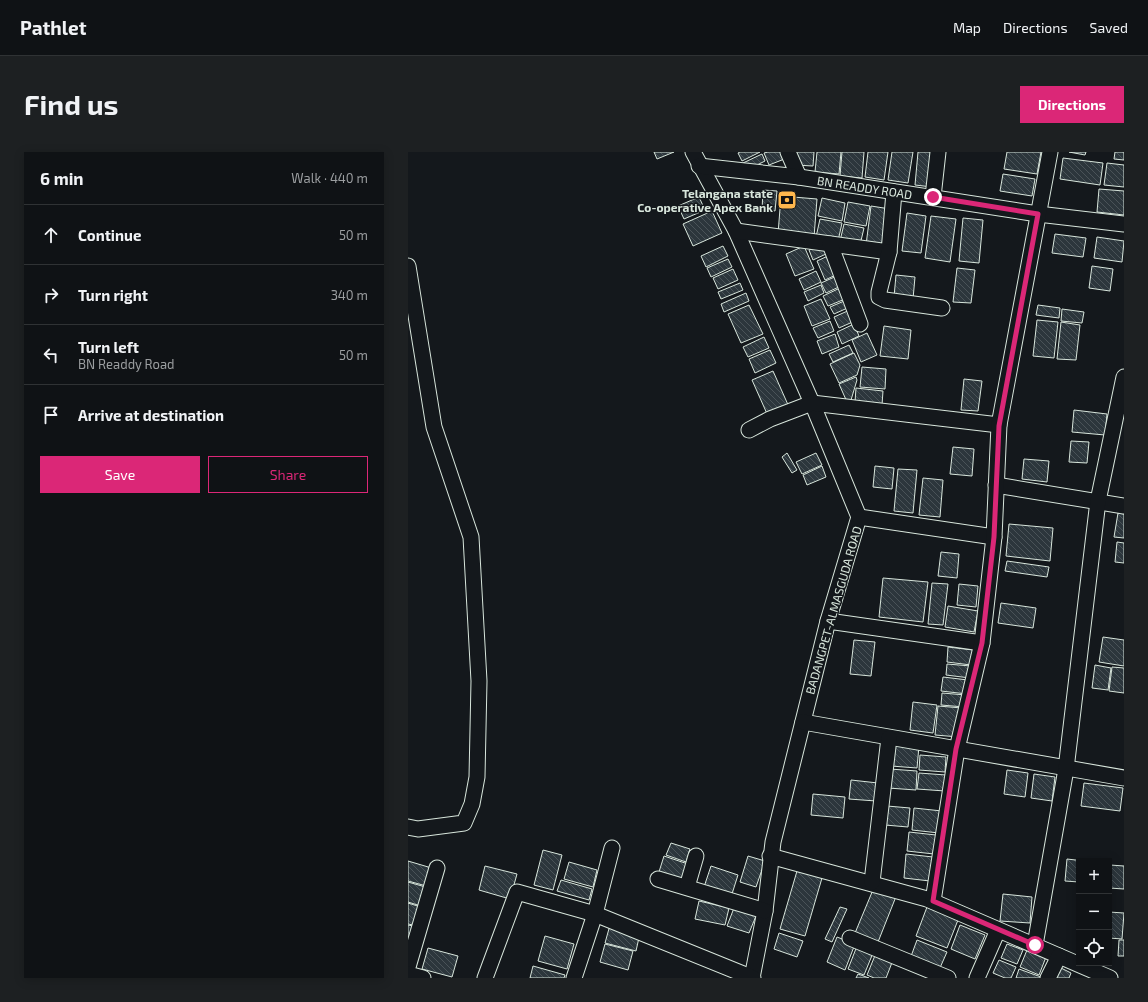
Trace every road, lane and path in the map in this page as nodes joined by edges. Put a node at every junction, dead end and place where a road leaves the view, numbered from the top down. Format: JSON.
{"nodes":[{"id":1,"x":693,"y":152,"type":"edge"},
{"id":2,"x":788,"y":152,"type":"edge"},
{"id":3,"x":938,"y":152,"type":"edge"},
{"id":4,"x":1050,"y":152,"type":"edge"},
{"id":5,"x":699,"y":166,"type":"junction"},
{"id":6,"x":799,"y":176,"type":"junction"},
{"id":7,"x":894,"y":192,"type":"junction"},
{"id":8,"x":933,"y":197,"type":"junction"},
{"id":9,"x":1038,"y":214,"type":"junction"},
{"id":10,"x":1124,"y":224,"type":"edge"},
{"id":11,"x":736,"y":231,"type":"junction"},
{"id":12,"x":830,"y":244,"type":"junction"},
{"id":13,"x":888,"y":252,"type":"junction"},
{"id":14,"x":408,"y":266,"type":"edge"},
{"id":15,"x":942,"y":308,"type":"dead end"},
{"id":16,"x":860,"y":324,"type":"dead end"},
{"id":17,"x":1124,"y":377,"type":"edge"},
{"id":18,"x":812,"y":403,"type":"junction"},
{"id":19,"x":999,"y":426,"type":"junction"},
{"id":20,"x":749,"y":430,"type":"dead end"},
{"id":21,"x":996,"y":485,"type":"junction"},
{"id":22,"x":1098,"y":501,"type":"junction"},
{"id":23,"x":1124,"y":506,"type":"edge"},
{"id":24,"x":859,"y":517,"type":"junction"},
{"id":25,"x":994,"y":537,"type":"junction"},
{"id":26,"x":828,"y":620,"type":"junction"},
{"id":27,"x":982,"y":643,"type":"junction"},
{"id":28,"x":802,"y":722,"type":"junction"},
{"id":29,"x":889,"y":738,"type":"junction"},
{"id":30,"x":956,"y":749,"type":"junction"},
{"id":31,"x":1066,"y":769,"type":"junction"},
{"id":32,"x":1124,"y":778,"type":"edge"},
{"id":33,"x":408,"y":827,"type":"edge"},
{"id":34,"x":612,"y":848,"type":"dead end"},
{"id":35,"x":696,"y":856,"type":"dead end"},
{"id":36,"x":770,"y":856,"type":"junction"},
{"id":37,"x":437,"y":868,"type":"dead end"},
{"id":38,"x":658,"y":879,"type":"dead end"},
{"id":39,"x":872,"y":882,"type":"junction"},
{"id":40,"x":687,"y":887,"type":"junction"},
{"id":41,"x":933,"y":901,"type":"junction"},
{"id":42,"x":765,"y":911,"type":"junction"},
{"id":43,"x":595,"y":914,"type":"junction"},
{"id":44,"x":998,"y":930,"type":"junction"},
{"id":45,"x":850,"y":938,"type":"dead end"},
{"id":46,"x":1035,"y":945,"type":"junction"},
{"id":47,"x":1058,"y":956,"type":"junction"},
{"id":48,"x":408,"y":967,"type":"edge"},
{"id":49,"x":408,"y":974,"type":"edge"},
{"id":50,"x":423,"y":978,"type":"edge"},
{"id":51,"x":485,"y":978,"type":"edge"},
{"id":52,"x":574,"y":978,"type":"edge"},
{"id":53,"x":753,"y":978,"type":"edge"},
{"id":54,"x":948,"y":978,"type":"edge"},
{"id":55,"x":977,"y":978,"type":"edge"},
{"id":56,"x":1048,"y":978,"type":"edge"},
{"id":57,"x":1110,"y":978,"type":"edge"}],
"edges":[{"from":1,"to":5,"type":"street","name":"BADANGPET-ALMASGUDA ROAD"},
{"from":2,"to":6,"type":"street"},
{"from":3,"to":8,"type":"street"},
{"from":4,"to":9,"type":"street"},
{"from":5,"to":6,"type":"street","name":"BN READDY ROAD"},
{"from":5,"to":11,"type":"street","name":"BADANGPET-ALMASGUDA ROAD"},
{"from":6,"to":7,"type":"street","name":"BN READDY ROAD"},
{"from":7,"to":8,"type":"street","name":"BN READDY ROAD"},
{"from":7,"to":13,"type":"street"},
{"from":8,"to":9,"type":"street","name":"BN READDY ROAD"},
{"from":9,"to":10,"type":"street","name":"BN READDY ROAD"},
{"from":9,"to":19,"type":"street"},
{"from":11,"to":12,"type":"street"},
{"from":11,"to":18,"type":"street","name":"BADANGPET-ALMASGUDA ROAD"},
{"from":12,"to":13,"type":"street"},
{"from":12,"to":16,"type":"street"},
{"from":13,"to":15,"type":"street"},
{"from":14,"to":33,"type":"street"},
{"from":17,"to":22,"type":"street"},
{"from":18,"to":19,"type":"street"},
{"from":18,"to":20,"type":"street"},
{"from":18,"to":24,"type":"street","name":"BADANGPET-ALMASGUDA ROAD"},
{"from":19,"to":21,"type":"street"},
{"from":21,"to":22,"type":"street"},
{"from":21,"to":25,"type":"street"},
{"from":22,"to":23,"type":"street"},
{"from":22,"to":31,"type":"street"},
{"from":24,"to":25,"type":"street"},
{"from":24,"to":26,"type":"street","name":"BADANGPET-ALMASGUDA ROAD"},
{"from":25,"to":27,"type":"street"},
{"from":26,"to":27,"type":"street"},
{"from":26,"to":28,"type":"street","name":"BADANGPET-ALMASGUDA ROAD"},
{"from":27,"to":30,"type":"street"},
{"from":28,"to":29,"type":"street"},
{"from":28,"to":36,"type":"street","name":"BADANGPET-ALMASGUDA ROAD"},
{"from":29,"to":30,"type":"street"},
{"from":29,"to":39,"type":"street"},
{"from":30,"to":31,"type":"street"},
{"from":30,"to":41,"type":"street"},
{"from":31,"to":32,"type":"street"},
{"from":31,"to":46,"type":"street"},
{"from":34,"to":43,"type":"street"},
{"from":35,"to":40,"type":"street"},
{"from":36,"to":39,"type":"street"},
{"from":36,"to":42,"type":"street","name":"BADANGPET-ALMASGUDA ROAD"},
{"from":37,"to":48,"type":"street"},
{"from":38,"to":40,"type":"street"},
{"from":39,"to":41,"type":"street"},
{"from":40,"to":42,"type":"street"},
{"from":41,"to":44,"type":"street"},
{"from":42,"to":53,"type":"street","name":"BADANGPET-ALMASGUDA ROAD"},
{"from":43,"to":51,"type":"street"},
{"from":43,"to":52,"type":"street"},
{"from":43,"to":53,"type":"street"},
{"from":44,"to":46,"type":"street"},
{"from":44,"to":55,"type":"street"},
{"from":45,"to":54,"type":"street"},
{"from":46,"to":47,"type":"street"},
{"from":47,"to":56,"type":"street"},
{"from":47,"to":57,"type":"street"},
{"from":49,"to":50,"type":"street"}]}
